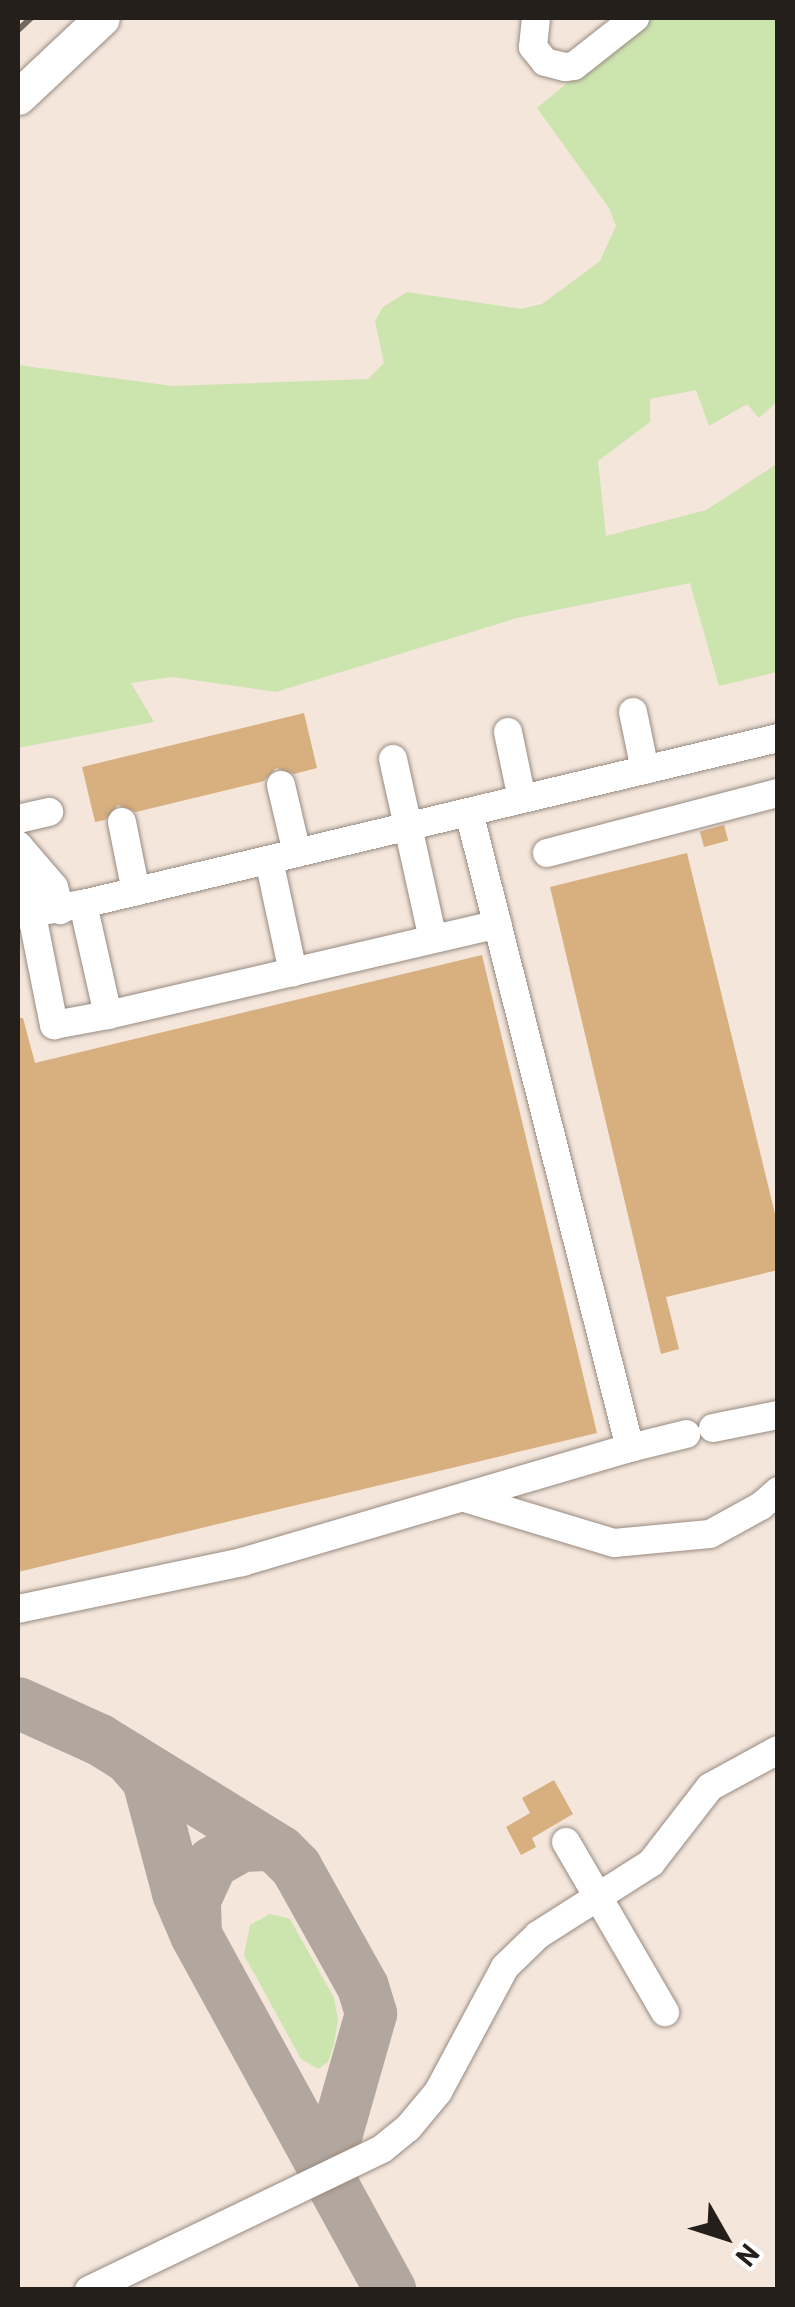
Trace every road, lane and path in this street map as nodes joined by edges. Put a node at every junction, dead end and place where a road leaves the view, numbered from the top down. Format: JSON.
{"nodes":[{"id":1,"x":102,"y":18,"type":"edge"},
{"id":2,"x":536,"y":18,"type":"edge"},
{"id":3,"x":635,"y":18,"type":"edge"},
{"id":4,"x":18,"y":96,"type":"edge"},
{"id":5,"x":633,"y":712,"type":"dead end"},
{"id":6,"x":508,"y":732,"type":"dead end"},
{"id":7,"x":778,"y":738,"type":"edge"},
{"id":8,"x":393,"y":758,"type":"dead end"},
{"id":9,"x":644,"y":770,"type":"junction"},
{"id":10,"x":281,"y":785,"type":"dead end"},
{"id":11,"x":778,"y":793,"type":"edge"},
{"id":12,"x":522,"y":799,"type":"junction"},
{"id":13,"x":49,"y":812,"type":"dead end"},
{"id":14,"x":469,"y":812,"type":"junction"},
{"id":15,"x":18,"y":820,"type":"edge"},
{"id":16,"x":122,"y":822,"type":"dead end"},
{"id":17,"x":408,"y":827,"type":"junction"},
{"id":18,"x":18,"y":845,"type":"edge"},
{"id":19,"x":548,"y":852,"type":"dead end"},
{"id":20,"x":297,"y":853,"type":"junction"},
{"id":21,"x":269,"y":860,"type":"junction"},
{"id":22,"x":18,"y":882,"type":"edge"},
{"id":23,"x":136,"y":892,"type":"junction"},
{"id":24,"x":48,"y":910,"type":"edge"},
{"id":25,"x":498,"y":924,"type":"junction"},
{"id":26,"x":433,"y":939,"type":"junction"},
{"id":27,"x":293,"y":972,"type":"junction"},
{"id":28,"x":108,"y":1015,"type":"junction"},
{"id":29,"x":778,"y":1414,"type":"edge"},
{"id":30,"x":630,"y":1448,"type":"junction"},
{"id":31,"x":778,"y":1491,"type":"edge"},
{"id":32,"x":465,"y":1498,"type":"junction"},
{"id":33,"x":18,"y":1609,"type":"edge"},
{"id":34,"x":778,"y":1750,"type":"edge"},
{"id":35,"x":566,"y":1842,"type":"dead end"},
{"id":36,"x":598,"y":1897,"type":"junction"},
{"id":37,"x":666,"y":2012,"type":"dead end"},
{"id":38,"x":88,"y":2290,"type":"edge"}],
"edges":[{"from":1,"to":4,"type":"main road"},
{"from":2,"to":3,"type":"street"},
{"from":5,"to":9,"type":"street"},
{"from":6,"to":12,"type":"street"},
{"from":7,"to":9,"type":"street"},
{"from":8,"to":17,"type":"street"},
{"from":9,"to":12,"type":"street"},
{"from":10,"to":20,"type":"street"},
{"from":11,"to":19,"type":"street"},
{"from":12,"to":14,"type":"street"},
{"from":13,"to":15,"type":"street"},
{"from":14,"to":17,"type":"street"},
{"from":14,"to":25,"type":"street"},
{"from":16,"to":23,"type":"street"},
{"from":17,"to":20,"type":"street"},
{"from":17,"to":26,"type":"street"},
{"from":18,"to":24,"type":"street"},
{"from":20,"to":21,"type":"street"},
{"from":21,"to":23,"type":"street"},
{"from":21,"to":27,"type":"street"},
{"from":22,"to":24,"type":"street"},
{"from":23,"to":24,"type":"street"},
{"from":24,"to":28,"type":"street"},
{"from":24,"to":28,"type":"street"},
{"from":25,"to":26,"type":"street"},
{"from":25,"to":30,"type":"street"},
{"from":26,"to":27,"type":"street"},
{"from":27,"to":28,"type":"street"},
{"from":29,"to":30,"type":"street"},
{"from":30,"to":32,"type":"street"},
{"from":31,"to":32,"type":"street"},
{"from":32,"to":33,"type":"street"},
{"from":34,"to":36,"type":"street"},
{"from":35,"to":36,"type":"street"},
{"from":36,"to":37,"type":"street"},
{"from":36,"to":38,"type":"street"}]}
